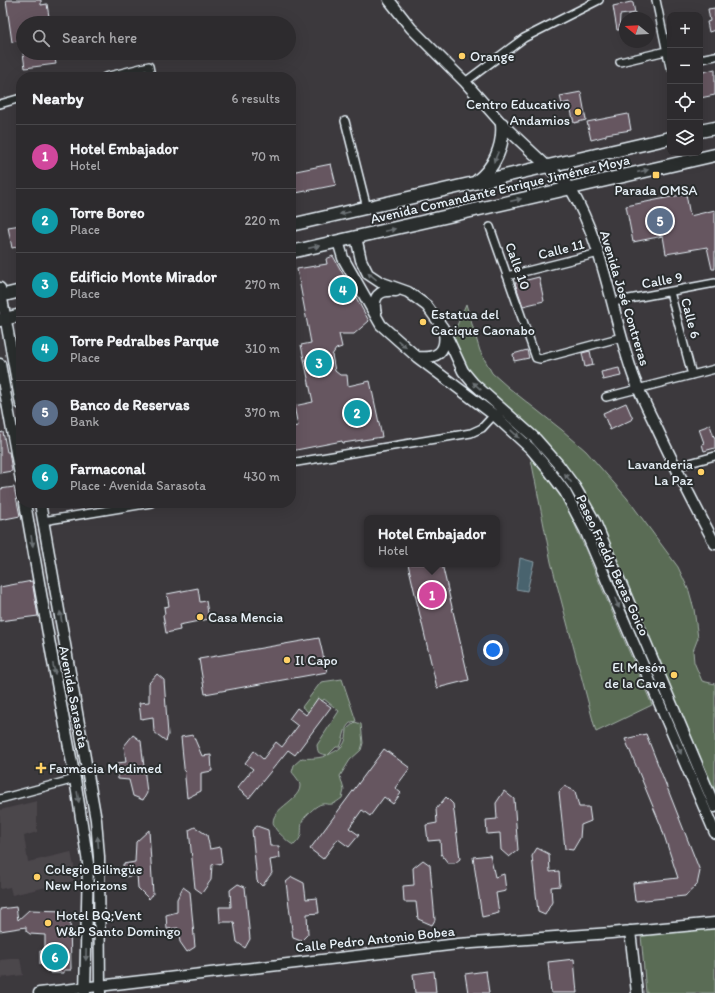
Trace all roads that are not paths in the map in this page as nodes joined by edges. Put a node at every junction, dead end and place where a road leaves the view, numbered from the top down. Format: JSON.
{"nodes":[{"id":1,"x":389,"y":0,"type":"edge"},
{"id":2,"x":599,"y":0,"type":"edge"},
{"id":3,"x":656,"y":0,"type":"edge"},
{"id":4,"x":666,"y":51,"type":"junction"},
{"id":5,"x":667,"y":55,"type":"edge"},
{"id":6,"x":715,"y":56,"type":"edge"},
{"id":7,"x":703,"y":58,"type":"edge"},
{"id":8,"x":620,"y":62,"type":"dead end"},
{"id":9,"x":125,"y":72,"type":"edge"},
{"id":10,"x":150,"y":72,"type":"edge"},
{"id":11,"x":465,"y":82,"type":"junction"},
{"id":12,"x":16,"y":99,"type":"edge"},
{"id":13,"x":0,"y":104,"type":"edge"},
{"id":14,"x":345,"y":121,"type":"dead end"},
{"id":15,"x":502,"y":124,"type":"junction"},
{"id":16,"x":715,"y":128,"type":"edge"},
{"id":17,"x":703,"y":130,"type":"edge"},
{"id":18,"x":667,"y":139,"type":"edge"},
{"id":19,"x":715,"y":155,"type":"edge"},
{"id":20,"x":689,"y":157,"type":"edge"},
{"id":21,"x":547,"y":166,"type":"junction"},
{"id":22,"x":476,"y":183,"type":"junction"},
{"id":23,"x":570,"y":188,"type":"junction"},
{"id":24,"x":367,"y":208,"type":"junction"},
{"id":25,"x":296,"y":224,"type":"edge"},
{"id":26,"x":490,"y":227,"type":"dead end"},
{"id":27,"x":356,"y":237,"type":"junction"},
{"id":28,"x":338,"y":241,"type":"junction"},
{"id":29,"x":296,"y":251,"type":"edge"},
{"id":30,"x":599,"y":253,"type":"junction"},
{"id":31,"x":507,"y":276,"type":"junction"},
{"id":32,"x":715,"y":283,"type":"edge"},
{"id":33,"x":16,"y":291,"type":"edge"},
{"id":34,"x":408,"y":292,"type":"junction"},
{"id":35,"x":670,"y":292,"type":"junction"},
{"id":36,"x":0,"y":293,"type":"edge"},
{"id":37,"x":613,"y":302,"type":"junction"},
{"id":38,"x":16,"y":316,"type":"edge"},
{"id":39,"x":2,"y":320,"type":"edge"},
{"id":40,"x":381,"y":325,"type":"junction"},
{"id":41,"x":443,"y":328,"type":"junction"},
{"id":42,"x":622,"y":337,"type":"junction"},
{"id":43,"x":417,"y":357,"type":"junction"},
{"id":44,"x":0,"y":364,"type":"edge"},
{"id":45,"x":715,"y":369,"type":"edge"},
{"id":46,"x":692,"y":375,"type":"junction"},
{"id":47,"x":16,"y":382,"type":"edge"},
{"id":48,"x":638,"y":389,"type":"junction"},
{"id":49,"x":606,"y":397,"type":"dead end"},
{"id":50,"x":494,"y":415,"type":"junction"},
{"id":51,"x":16,"y":452,"type":"edge"},
{"id":52,"x":715,"y":456,"type":"edge"},
{"id":53,"x":296,"y":462,"type":"edge"},
{"id":54,"x":675,"y":467,"type":"junction"},
{"id":55,"x":26,"y":508,"type":"edge"},
{"id":56,"x":41,"y":508,"type":"edge"},
{"id":57,"x":121,"y":508,"type":"edge"},
{"id":58,"x":43,"y":521,"type":"junction"},
{"id":59,"x":715,"y":544,"type":"edge"},
{"id":60,"x":678,"y":733,"type":"junction"},
{"id":61,"x":75,"y":779,"type":"junction"},
{"id":62,"x":0,"y":799,"type":"edge"},
{"id":63,"x":715,"y":807,"type":"edge"},
{"id":64,"x":715,"y":833,"type":"edge"},
{"id":65,"x":715,"y":923,"type":"edge"},
{"id":66,"x":630,"y":931,"type":"junction"},
{"id":67,"x":100,"y":989,"type":"edge"},
{"id":68,"x":86,"y":990,"type":"edge"},
{"id":69,"x":40,"y":993,"type":"edge"},
{"id":70,"x":637,"y":993,"type":"edge"}],
"edges":[{"from":1,"to":11,"type":"main road","name":"Avenida José Contreras"},
{"from":2,"to":11,"type":"street"},
{"from":3,"to":4,"type":"street"},
{"from":4,"to":5,"type":"street"},
{"from":4,"to":8,"type":"street"},
{"from":6,"to":7,"type":"street"},
{"from":9,"to":10,"type":"street"},
{"from":11,"to":15,"type":"main road","name":"Avenida José Contreras"},
{"from":12,"to":13,"type":"street"},
{"from":14,"to":24,"type":"street"},
{"from":15,"to":21,"type":"main road","name":"Avenida José Contreras"},
{"from":15,"to":22,"type":"main road","one_way":true},
{"from":16,"to":17,"type":"main road"},
{"from":18,"to":21,"type":"main road","name":"Avenida Comandante Enrique Jiménez Moya"},
{"from":19,"to":20,"type":"main road","name":"Avenida Comandante Enrique Jiménez Moya"},
{"from":23,"to":20,"type":"main road","name":"Avenida Comandante Enrique Jiménez Moya","one_way":true},
{"from":21,"to":22,"type":"main road","name":"Avenida Comandante Enrique Jiménez Moya"},
{"from":21,"to":23,"type":"main road","name":"Avenida José Contreras"},
{"from":22,"to":24,"type":"main road","name":"Avenida Comandante Enrique Jiménez Moya"},
{"from":27,"to":23,"type":"main road","name":"Avenida Comandante Enrique Jiménez Moya","one_way":true},
{"from":23,"to":30,"type":"main road","name":"Avenida José Contreras"},
{"from":24,"to":25,"type":"main road","name":"Avenida Comandante Enrique Jiménez Moya","one_way":true},
{"from":26,"to":31,"type":"street","name":"Calle 10"},
{"from":27,"to":28,"type":"main road","name":"Avenida Comandante Enrique Jiménez Moya"},
{"from":34,"to":27,"type":"main road","name":"Paseo Freddy Beras Goico","one_way":true},
{"from":29,"to":28,"type":"main road","name":"Avenida Comandante Enrique Jiménez Moya","one_way":true},
{"from":28,"to":40,"type":"main road","name":"Paseo Freddy Beras Goico"},
{"from":30,"to":31,"type":"street","name":"Calle 11"},
{"from":30,"to":37,"type":"main road","name":"Avenida José Contreras"},
{"from":31,"to":42,"type":"street","name":"Calle 10"},
{"from":32,"to":35,"type":"street","name":"Calle 9"},
{"from":33,"to":36,"type":"main road"},
{"from":34,"to":40,"type":"main road"},
{"from":34,"to":41,"type":"main road","name":"Paseo Freddy Beras Goico"},
{"from":35,"to":37,"type":"street","name":"Calle 9"},
{"from":35,"to":46,"type":"street","name":"Calle 6"},
{"from":36,"to":39,"type":"main road"},
{"from":37,"to":42,"type":"main road","name":"Avenida José Contreras"},
{"from":38,"to":39,"type":"main road"},
{"from":39,"to":47,"type":"main road"},
{"from":40,"to":43,"type":"main road","name":"Paseo Freddy Beras Goico","one_way":true},
{"from":41,"to":43,"type":"main road"},
{"from":60,"to":41,"type":"main road","name":"Paseo Freddy Beras Goico","one_way":true},
{"from":42,"to":48,"type":"main road","name":"Avenida José Contreras"},
{"from":43,"to":50,"type":"main road","name":"Paseo Freddy Beras Goico"},
{"from":44,"to":51,"type":"main road"},
{"from":45,"to":46,"type":"street"},
{"from":46,"to":48,"type":"street"},
{"from":48,"to":49,"type":"street"},
{"from":48,"to":54,"type":"main road","name":"Avenida José Contreras"},
{"from":50,"to":53,"type":"street"},
{"from":50,"to":60,"type":"main road","name":"Paseo Freddy Beras Goico","one_way":true},
{"from":52,"to":54,"type":"street"},
{"from":54,"to":59,"type":"main road","name":"Avenida José Contreras"},
{"from":55,"to":61,"type":"main road","name":"Avenida Sarasota","one_way":true},
{"from":56,"to":58,"type":"main road","name":"Avenida Sarasota"},
{"from":57,"to":58,"type":"street"},
{"from":67,"to":58,"type":"main road","name":"Avenida Sarasota","one_way":true},
{"from":60,"to":63,"type":"main road","name":"Paseo Freddy Beras Goico"},
{"from":60,"to":64,"type":"main road","name":"Paseo Freddy Beras Goico","one_way":true},
{"from":61,"to":62,"type":"street"},
{"from":61,"to":68,"type":"main road","name":"Avenida Sarasota","one_way":true},
{"from":65,"to":66,"type":"main road","name":"Calle Pedro Antonio Bobea"},
{"from":66,"to":67,"type":"main road","name":"Calle Pedro Antonio Bobea"},
{"from":66,"to":70,"type":"main road"},
{"from":67,"to":68,"type":"main road","name":"Calle Pedro Antonio Bobea"},
{"from":68,"to":69,"type":"main road","name":"Calle Pedro Antonio Bobea"}]}
